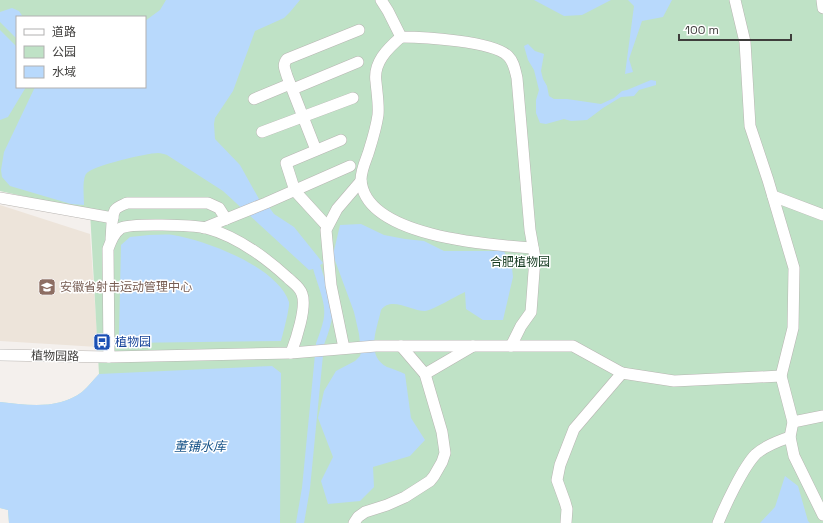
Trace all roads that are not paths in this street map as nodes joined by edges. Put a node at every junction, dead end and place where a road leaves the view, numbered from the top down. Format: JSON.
{"nodes":[{"id":1,"x":381,"y":0,"type":"edge"},
{"id":2,"x":735,"y":0,"type":"edge"},
{"id":3,"x":822,"y":0,"type":"edge"},
{"id":4,"x":823,"y":8,"type":"edge"},
{"id":5,"x":359,"y":30,"type":"dead end"},
{"id":6,"x":401,"y":36,"type":"junction"},
{"id":7,"x":358,"y":62,"type":"dead end"},
{"id":8,"x":292,"y":87,"type":"junction"},
{"id":9,"x":353,"y":98,"type":"dead end"},
{"id":10,"x":254,"y":99,"type":"dead end"},
{"id":11,"x":303,"y":116,"type":"junction"},
{"id":12,"x":262,"y":132,"type":"dead end"},
{"id":13,"x":341,"y":140,"type":"dead end"},
{"id":14,"x":316,"y":150,"type":"junction"},
{"id":15,"x":350,"y":166,"type":"dead end"},
{"id":16,"x":361,"y":181,"type":"junction"},
{"id":17,"x":295,"y":191,"type":"junction"},
{"id":18,"x":773,"y":196,"type":"junction"},
{"id":19,"x":0,"y":198,"type":"edge"},
{"id":20,"x":823,"y":215,"type":"edge"},
{"id":21,"x":231,"y":217,"type":"junction"},
{"id":22,"x":113,"y":218,"type":"junction"},
{"id":23,"x":327,"y":226,"type":"junction"},
{"id":24,"x":204,"y":228,"type":"junction"},
{"id":25,"x":230,"y":237,"type":"junction"},
{"id":26,"x":111,"y":239,"type":"junction"},
{"id":27,"x":533,"y":248,"type":"junction"},
{"id":28,"x":402,"y":346,"type":"junction"},
{"id":29,"x":474,"y":346,"type":"junction"},
{"id":30,"x":511,"y":346,"type":"junction"},
{"id":31,"x":344,"y":348,"type":"junction"},
{"id":32,"x":297,"y":353,"type":"junction"},
{"id":33,"x":0,"y":354,"type":"edge"},
{"id":34,"x":110,"y":357,"type":"junction"},
{"id":35,"x":622,"y":373,"type":"junction"},
{"id":36,"x":425,"y":374,"type":"junction"},
{"id":37,"x":781,"y":376,"type":"junction"},
{"id":38,"x":823,"y":416,"type":"edge"},
{"id":39,"x":793,"y":422,"type":"junction"},
{"id":40,"x":790,"y":437,"type":"junction"},
{"id":41,"x":823,"y":514,"type":"edge"},
{"id":42,"x":354,"y":523,"type":"edge"},
{"id":43,"x":566,"y":523,"type":"edge"},
{"id":44,"x":718,"y":523,"type":"edge"}],
"edges":[{"from":1,"to":6,"type":"street"},
{"from":2,"to":18,"type":"street"},
{"from":3,"to":4,"type":"street"},
{"from":5,"to":8,"type":"street"},
{"from":6,"to":16,"type":"street"},
{"from":6,"to":27,"type":"street"},
{"from":7,"to":8,"type":"street"},
{"from":8,"to":10,"type":"street"},
{"from":8,"to":11,"type":"street"},
{"from":9,"to":11,"type":"street"},
{"from":11,"to":12,"type":"street"},
{"from":11,"to":14,"type":"street"},
{"from":13,"to":14,"type":"street"},
{"from":14,"to":17,"type":"street"},
{"from":15,"to":17,"type":"street"},
{"from":16,"to":23,"type":"street"},
{"from":16,"to":27,"type":"street"},
{"from":17,"to":21,"type":"street"},
{"from":17,"to":23,"type":"street"},
{"from":18,"to":20,"type":"street"},
{"from":18,"to":37,"type":"street"},
{"from":19,"to":22,"type":"street"},
{"from":21,"to":22,"type":"street"},
{"from":21,"to":24,"type":"street"},
{"from":21,"to":25,"type":"street"},
{"from":22,"to":26,"type":"street"},
{"from":23,"to":31,"type":"street"},
{"from":24,"to":25,"type":"street"},
{"from":24,"to":26,"type":"street"},
{"from":25,"to":32,"type":"street"},
{"from":26,"to":34,"type":"street"},
{"from":27,"to":30,"type":"street"},
{"from":28,"to":29,"type":"street","name":"植物园路"},
{"from":28,"to":31,"type":"street","name":"植物园路"},
{"from":28,"to":36,"type":"street"},
{"from":29,"to":30,"type":"street","name":"植物园路"},
{"from":29,"to":36,"type":"street"},
{"from":30,"to":35,"type":"street","name":"植物园路"},
{"from":31,"to":32,"type":"street","name":"植物园路"},
{"from":32,"to":34,"type":"street","name":"植物园路"},
{"from":33,"to":34,"type":"street","name":"植物园路"},
{"from":35,"to":37,"type":"street"},
{"from":35,"to":43,"type":"street"},
{"from":36,"to":42,"type":"street"},
{"from":37,"to":39,"type":"street"},
{"from":38,"to":39,"type":"street"},
{"from":39,"to":40,"type":"street"},
{"from":40,"to":41,"type":"street"},
{"from":40,"to":44,"type":"street"}]}
